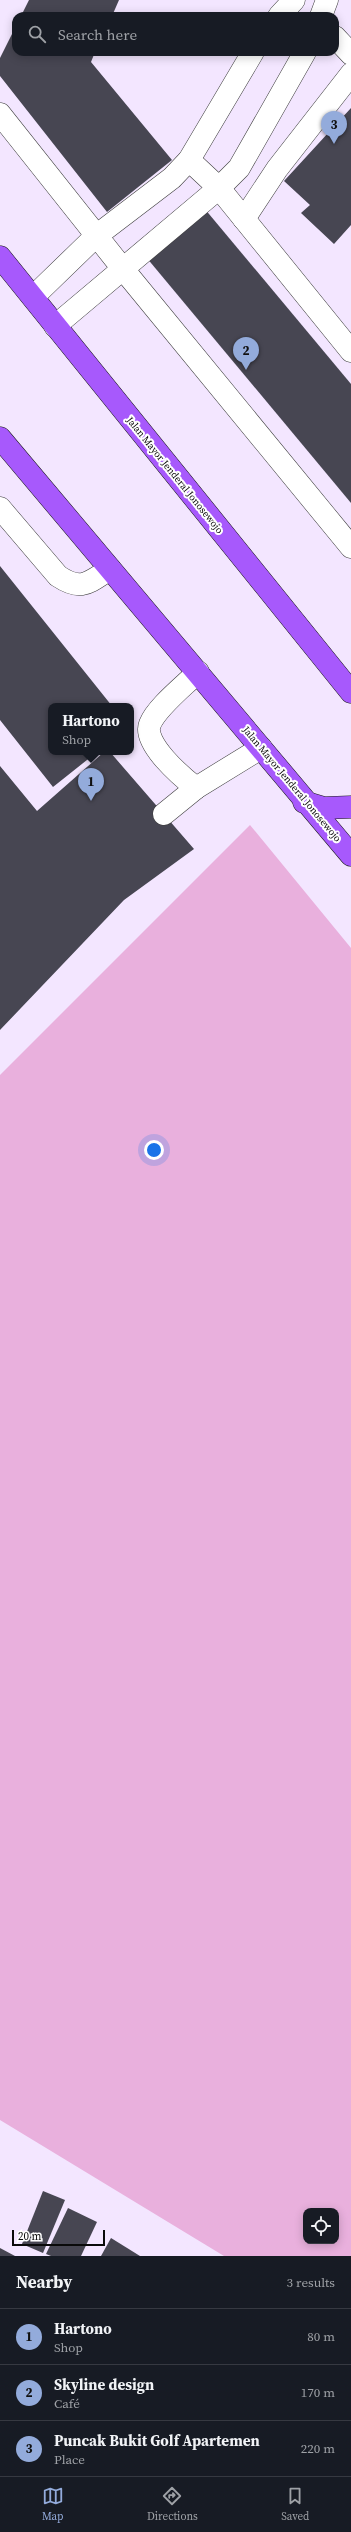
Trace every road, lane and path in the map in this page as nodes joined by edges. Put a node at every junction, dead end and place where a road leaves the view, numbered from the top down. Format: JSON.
{"nodes":[{"id":1,"x":294,"y":0,"type":"edge"},
{"id":2,"x":326,"y":0,"type":"edge"},
{"id":3,"x":283,"y":12,"type":"edge"},
{"id":4,"x":322,"y":12,"type":"edge"},
{"id":5,"x":339,"y":41,"type":"edge"},
{"id":6,"x":351,"y":54,"type":"edge"},
{"id":7,"x":251,"y":56,"type":"edge"},
{"id":8,"x":303,"y":56,"type":"edge"},
{"id":9,"x":351,"y":74,"type":"edge"},
{"id":10,"x":0,"y":114,"type":"edge"},
{"id":11,"x":188,"y":160,"type":"junction"},
{"id":12,"x":219,"y":188,"type":"junction"},
{"id":13,"x":244,"y":219,"type":"junction"},
{"id":14,"x":96,"y":236,"type":"junction"},
{"id":15,"x":0,"y":257,"type":"edge"},
{"id":16,"x":123,"y":269,"type":"junction"},
{"id":17,"x":32,"y":298,"type":"junction"},
{"id":18,"x":55,"y":326,"type":"junction"},
{"id":19,"x":351,"y":351,"type":"edge"},
{"id":20,"x":0,"y":438,"type":"edge"},
{"id":21,"x":0,"y":508,"type":"edge"},
{"id":22,"x":351,"y":547,"type":"edge"},
{"id":23,"x":110,"y":569,"type":"junction"},
{"id":24,"x":198,"y":672,"type":"junction"},
{"id":25,"x":351,"y":692,"type":"edge"},
{"id":26,"x":261,"y":748,"type":"junction"},
{"id":27,"x":196,"y":788,"type":"junction"},
{"id":28,"x":304,"y":802,"type":"junction"},
{"id":29,"x":351,"y":808,"type":"edge"},
{"id":30,"x":164,"y":814,"type":"dead end"},
{"id":31,"x":351,"y":855,"type":"edge"}],
"edges":[{"from":1,"to":3,"type":"lane"},
{"from":2,"to":4,"type":"lane"},
{"from":5,"to":6,"type":"lane"},
{"from":7,"to":11,"type":"lane"},
{"from":8,"to":12,"type":"lane"},
{"from":9,"to":13,"type":"lane"},
{"from":10,"to":14,"type":"lane"},
{"from":11,"to":12,"type":"lane"},
{"from":11,"to":14,"type":"lane"},
{"from":12,"to":13,"type":"lane"},
{"from":12,"to":16,"type":"lane"},
{"from":13,"to":19,"type":"lane"},
{"from":14,"to":16,"type":"lane"},
{"from":14,"to":17,"type":"lane"},
{"from":15,"to":17,"type":"main road","name":"Jalan Mayor Jenderal Jonosewojo"},
{"from":16,"to":18,"type":"lane"},
{"from":16,"to":22,"type":"lane"},
{"from":17,"to":18,"type":"main road","name":"Jalan Mayor Jenderal Jonosewojo"},
{"from":18,"to":25,"type":"main road","name":"Jalan Mayor Jenderal Jonosewojo"},
{"from":20,"to":23,"type":"main road","name":"Jalan Mayor Jenderal Jonosewojo"},
{"from":21,"to":23,"type":"lane"},
{"from":23,"to":24,"type":"main road","name":"Jalan Mayor Jenderal Jonosewojo"},
{"from":24,"to":26,"type":"main road","name":"Jalan Mayor Jenderal Jonosewojo"},
{"from":24,"to":27,"type":"lane"},
{"from":26,"to":27,"type":"lane"},
{"from":26,"to":28,"type":"main road","name":"Jalan Mayor Jenderal Jonosewojo"},
{"from":27,"to":30,"type":"lane"},
{"from":28,"to":29,"type":"main road"},
{"from":28,"to":31,"type":"main road","name":"Jalan Mayor Jenderal Jonosewojo"}]}
